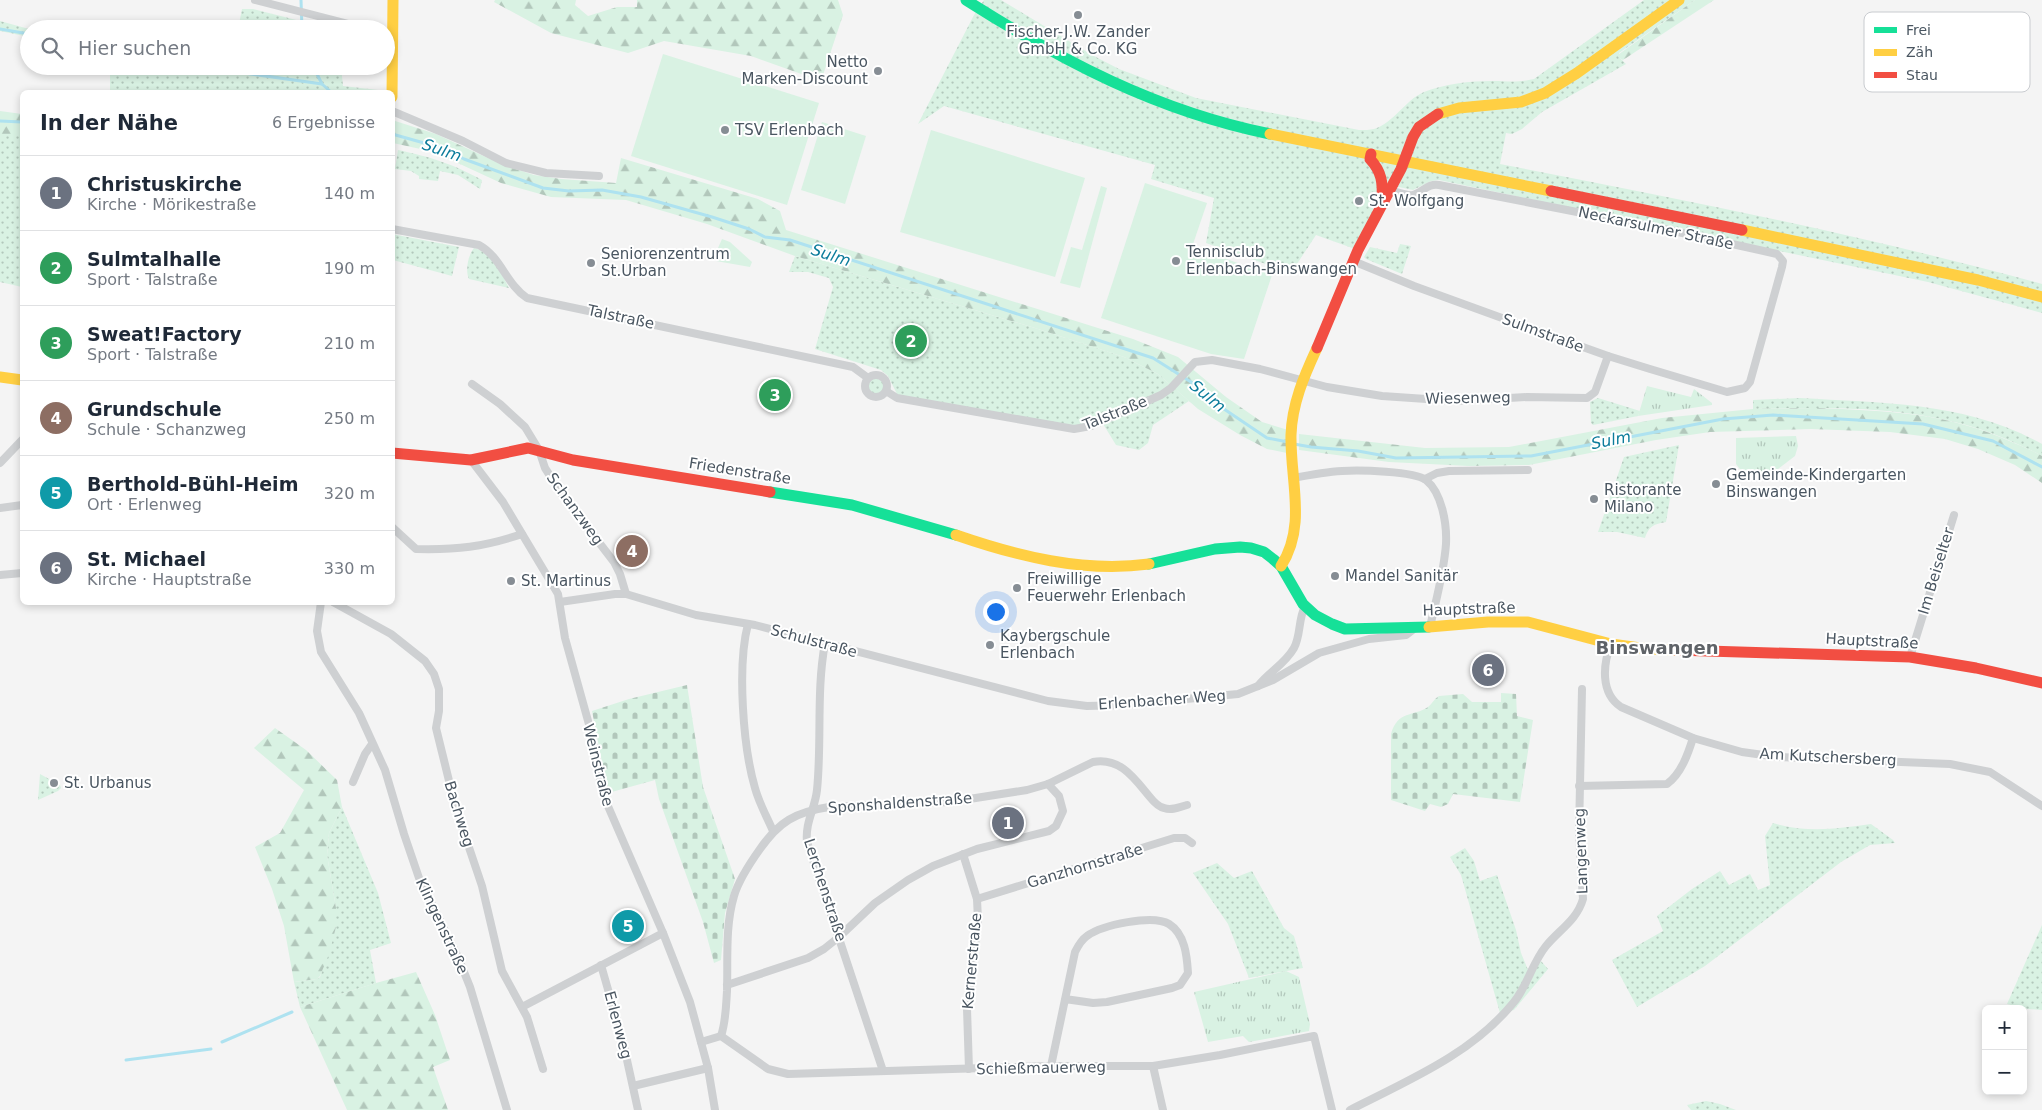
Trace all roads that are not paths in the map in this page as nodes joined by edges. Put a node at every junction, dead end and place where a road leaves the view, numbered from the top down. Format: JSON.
{"nodes":[{"id":1,"x":255,"y":0,"type":"edge"},
{"id":2,"x":393,"y":0,"type":"edge"},
{"id":3,"x":966,"y":0,"type":"edge"},
{"id":4,"x":1679,"y":0,"type":"edge"},
{"id":5,"x":334,"y":20,"type":"edge"},
{"id":6,"x":391,"y":20,"type":"edge"},
{"id":7,"x":391,"y":75,"type":"edge"},
{"id":8,"x":392,"y":90,"type":"edge"},
{"id":9,"x":395,"y":112,"type":"edge"},
{"id":10,"x":1371,"y":154,"type":"junction"},
{"id":11,"x":1404,"y":161,"type":"junction"},
{"id":12,"x":599,"y":176,"type":"dead end"},
{"id":13,"x":1390,"y":190,"type":"junction"},
{"id":14,"x":1382,"y":204,"type":"junction"},
{"id":15,"x":395,"y":230,"type":"edge"},
{"id":16,"x":1353,"y":261,"type":"junction"},
{"id":17,"x":2042,"y":297,"type":"edge"},
{"id":18,"x":1608,"y":356,"type":"junction"},
{"id":19,"x":0,"y":377,"type":"edge"},
{"id":20,"x":868,"y":378,"type":"junction"},
{"id":21,"x":20,"y":380,"type":"edge"},
{"id":22,"x":1302,"y":382,"type":"junction"},
{"id":23,"x":472,"y":384,"type":"dead end"},
{"id":24,"x":1737,"y":390,"type":"joint"},
{"id":25,"x":886,"y":391,"type":"junction"},
{"id":26,"x":20,"y":442,"type":"edge"},
{"id":27,"x":539,"y":450,"type":"junction"},
{"id":28,"x":395,"y":454,"type":"edge"},
{"id":29,"x":471,"y":460,"type":"junction"},
{"id":30,"x":0,"y":462,"type":"edge"},
{"id":31,"x":1528,"y":470,"type":"dead end"},
{"id":32,"x":1293,"y":478,"type":"junction"},
{"id":33,"x":1425,"y":479,"type":"junction"},
{"id":34,"x":20,"y":505,"type":"edge"},
{"id":35,"x":0,"y":508,"type":"edge"},
{"id":36,"x":1954,"y":515,"type":"dead end"},
{"id":37,"x":395,"y":530,"type":"edge"},
{"id":38,"x":522,"y":534,"type":"junction"},
{"id":39,"x":1078,"y":564,"type":"joint"},
{"id":40,"x":1281,"y":566,"type":"junction"},
{"id":41,"x":20,"y":573,"type":"edge"},
{"id":42,"x":0,"y":575,"type":"edge"},
{"id":43,"x":626,"y":594,"type":"junction"},
{"id":44,"x":560,"y":602,"type":"junction"},
{"id":45,"x":320,"y":605,"type":"edge"},
{"id":46,"x":338,"y":605,"type":"edge"},
{"id":47,"x":1305,"y":606,"type":"junction"},
{"id":48,"x":748,"y":624,"type":"junction"},
{"id":49,"x":1417,"y":627,"type":"junction"},
{"id":50,"x":1430,"y":627,"type":"junction"},
{"id":51,"x":825,"y":644,"type":"junction"},
{"id":52,"x":1612,"y":644,"type":"junction"},
{"id":53,"x":1910,"y":656,"type":"junction"},
{"id":54,"x":2042,"y":682,"type":"edge"},
{"id":55,"x":1257,"y":688,"type":"junction"},
{"id":56,"x":1582,"y":689,"type":"dead end"},
{"id":57,"x":1066,"y":704,"type":"joint"},
{"id":58,"x":1693,"y":738,"type":"junction"},
{"id":59,"x":372,"y":744,"type":"junction"},
{"id":60,"x":353,"y":782,"type":"dead end"},
{"id":61,"x":1048,"y":784,"type":"junction"},
{"id":62,"x":1579,"y":786,"type":"junction"},
{"id":63,"x":1187,"y":805,"type":"dead end"},
{"id":64,"x":2042,"y":806,"type":"edge"},
{"id":65,"x":812,"y":810,"type":"junction"},
{"id":66,"x":773,"y":831,"type":"junction"},
{"id":67,"x":1192,"y":844,"type":"dead end"},
{"id":68,"x":963,"y":854,"type":"junction"},
{"id":69,"x":977,"y":899,"type":"junction"},
{"id":70,"x":663,"y":933,"type":"junction"},
{"id":71,"x":840,"y":937,"type":"junction"},
{"id":72,"x":602,"y":965,"type":"junction"},
{"id":73,"x":727,"y":985,"type":"junction"},
{"id":74,"x":1065,"y":999,"type":"junction"},
{"id":75,"x":522,"y":1007,"type":"junction"},
{"id":76,"x":721,"y":1036,"type":"junction"},
{"id":77,"x":701,"y":1042,"type":"junction"},
{"id":78,"x":1051,"y":1066,"type":"junction"},
{"id":79,"x":1153,"y":1066,"type":"junction"},
{"id":80,"x":708,"y":1068,"type":"junction"},
{"id":81,"x":543,"y":1069,"type":"dead end"},
{"id":82,"x":969,"y":1069,"type":"junction"},
{"id":83,"x":883,"y":1072,"type":"junction"},
{"id":84,"x":633,"y":1086,"type":"junction"},
{"id":85,"x":507,"y":1110,"type":"edge"},
{"id":86,"x":638,"y":1110,"type":"edge"},
{"id":87,"x":715,"y":1110,"type":"edge"},
{"id":88,"x":1163,"y":1110,"type":"edge"},
{"id":89,"x":1332,"y":1110,"type":"edge"},
{"id":90,"x":1350,"y":1110,"type":"edge"}],
"edges":[{"from":1,"to":5,"type":"street"},
{"from":2,"to":6,"type":"street"},
{"from":3,"to":10,"type":"street"},
{"from":4,"to":11,"type":"street"},
{"from":7,"to":8,"type":"street"},
{"from":9,"to":12,"type":"street"},
{"from":10,"to":11,"type":"street"},
{"from":10,"to":14,"type":"street"},
{"from":11,"to":13,"type":"street"},
{"from":11,"to":17,"type":"street"},
{"from":13,"to":14,"type":"street"},
{"from":13,"to":24,"type":"street","name":"Neckarsulmer Straße"},
{"from":14,"to":16,"type":"street"},
{"from":15,"to":20,"type":"street","name":"Talstraße"},
{"from":16,"to":18,"type":"street","name":"Sulmstraße"},
{"from":16,"to":22,"type":"street"},
{"from":18,"to":22,"type":"street","name":"Wiesenweg"},
{"from":18,"to":24,"type":"street","name":"Sulmstraße"},
{"from":19,"to":21,"type":"street"},
{"from":20,"to":25,"type":"street","name":"Talstraße"},
{"from":20,"to":25,"type":"street","name":"Talstraße"},
{"from":22,"to":25,"type":"street","name":"Talstraße"},
{"from":22,"to":32,"type":"street"},
{"from":23,"to":27,"type":"street","name":"Schanzweg"},
{"from":26,"to":30,"type":"street"},
{"from":27,"to":29,"type":"street","name":"Friedenstraße"},
{"from":27,"to":39,"type":"street","name":"Friedenstraße"},
{"from":27,"to":43,"type":"street","name":"Schanzweg"},
{"from":28,"to":29,"type":"street","name":"Friedenstraße"},
{"from":29,"to":38,"type":"street","name":"Weinstraße"},
{"from":31,"to":33,"type":"street"},
{"from":32,"to":33,"type":"street"},
{"from":32,"to":40,"type":"street"},
{"from":33,"to":50,"type":"street"},
{"from":34,"to":35,"type":"street"},
{"from":36,"to":53,"type":"street","name":"Im Beiselter"},
{"from":37,"to":38,"type":"street"},
{"from":38,"to":44,"type":"street","name":"Weinstraße"},
{"from":39,"to":40,"type":"street","name":"Hauptstraße"},
{"from":40,"to":47,"type":"street","name":"Hauptstraße"},
{"from":41,"to":42,"type":"street"},
{"from":43,"to":44,"type":"street","name":"Schulstraße"},
{"from":43,"to":48,"type":"street","name":"Schulstraße"},
{"from":44,"to":70,"type":"street","name":"Weinstraße"},
{"from":45,"to":59,"type":"street","name":"Klingenstraße"},
{"from":46,"to":75,"type":"street","name":"Bachweg"},
{"from":47,"to":49,"type":"street","name":"Hauptstraße"},
{"from":47,"to":55,"type":"street"},
{"from":48,"to":51,"type":"street","name":"Schulstraße"},
{"from":48,"to":66,"type":"street"},
{"from":49,"to":50,"type":"street","name":"Hauptstraße"},
{"from":49,"to":55,"type":"street","name":"Erlenbacher Weg"},
{"from":50,"to":52,"type":"street","name":"Hauptstraße"},
{"from":51,"to":57,"type":"street","name":"Schulstraße"},
{"from":51,"to":65,"type":"street","name":"Lerchenstraße"},
{"from":52,"to":53,"type":"street","name":"Hauptstraße"},
{"from":52,"to":58,"type":"street","name":"Am Kutschersberg"},
{"from":53,"to":54,"type":"street","name":"Hauptstraße"},
{"from":55,"to":57,"type":"street","name":"Erlenbacher Weg"},
{"from":56,"to":62,"type":"street","name":"Langenweg"},
{"from":58,"to":62,"type":"street"},
{"from":58,"to":64,"type":"street","name":"Am Kutschersberg"},
{"from":59,"to":60,"type":"street"},
{"from":59,"to":85,"type":"street","name":"Klingenstraße"},
{"from":61,"to":63,"type":"street","name":"Sponshaldenstraße"},
{"from":61,"to":65,"type":"street","name":"Sponshaldenstraße"},
{"from":61,"to":68,"type":"street"},
{"from":62,"to":90,"type":"street","name":"Langenweg"},
{"from":65,"to":66,"type":"street","name":"Sponshaldenstraße"},
{"from":65,"to":71,"type":"street","name":"Lerchenstraße"},
{"from":66,"to":73,"type":"street"},
{"from":67,"to":69,"type":"street","name":"Ganzhornstraße"},
{"from":68,"to":69,"type":"street","name":"Kernerstraße"},
{"from":68,"to":71,"type":"street"},
{"from":69,"to":82,"type":"street","name":"Kernerstraße"},
{"from":70,"to":72,"type":"street"},
{"from":70,"to":77,"type":"street","name":"Weinstraße"},
{"from":71,"to":73,"type":"street"},
{"from":71,"to":83,"type":"street","name":"Lerchenstraße"},
{"from":72,"to":75,"type":"street"},
{"from":72,"to":84,"type":"street","name":"Erlenweg"},
{"from":73,"to":76,"type":"street"},
{"from":74,"to":74,"type":"street"},
{"from":74,"to":78,"type":"street"},
{"from":75,"to":81,"type":"street","name":"Bachweg"},
{"from":76,"to":77,"type":"street"},
{"from":76,"to":83,"type":"street","name":"Schießmauerweg"},
{"from":77,"to":80,"type":"street","name":"Weinstraße"},
{"from":78,"to":79,"type":"street","name":"Schießmauerweg"},
{"from":78,"to":82,"type":"street","name":"Schießmauerweg"},
{"from":79,"to":88,"type":"street"},
{"from":79,"to":89,"type":"street","name":"Schießmauerweg"},
{"from":80,"to":84,"type":"street"},
{"from":80,"to":87,"type":"street","name":"Weinstraße"},
{"from":82,"to":83,"type":"street","name":"Schießmauerweg"},
{"from":84,"to":86,"type":"street","name":"Erlenweg"}]}
